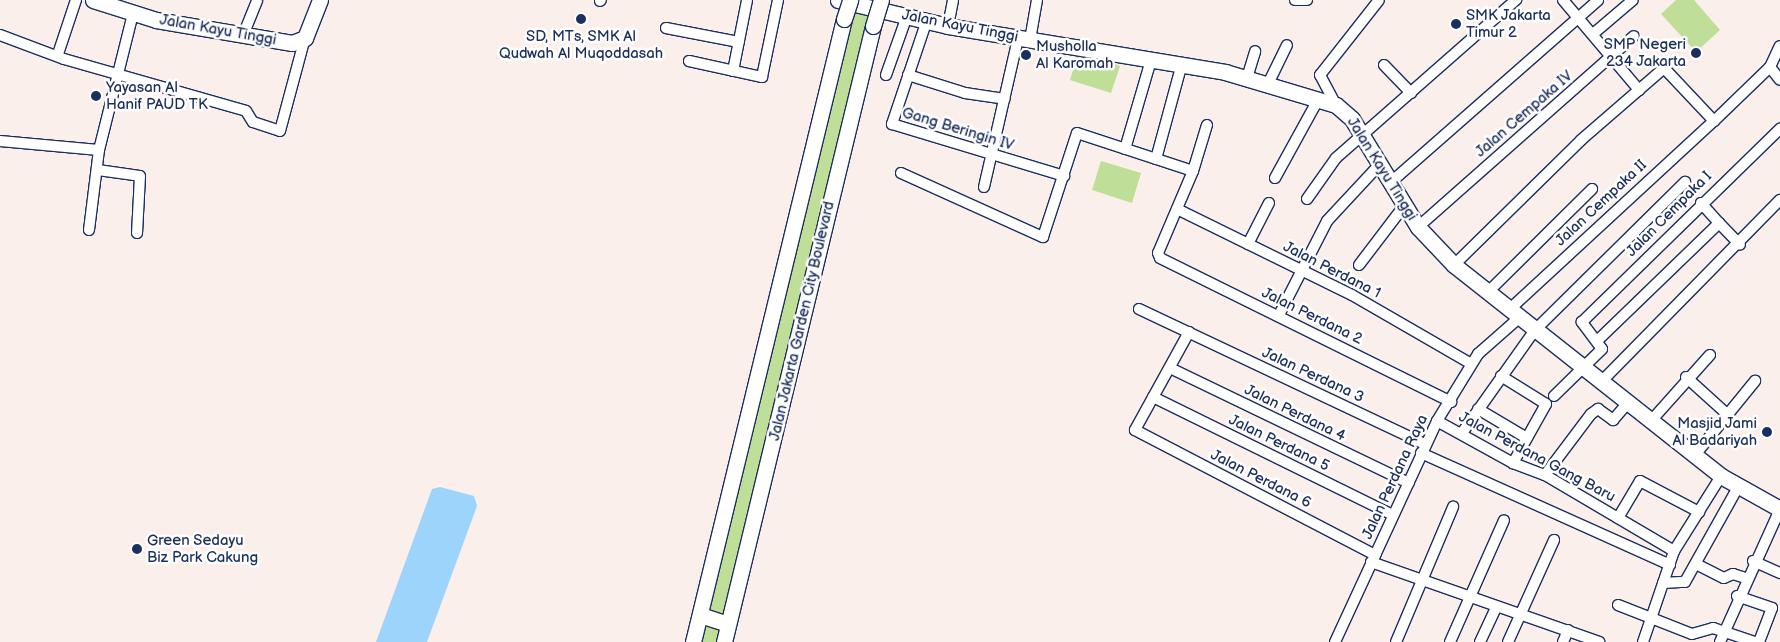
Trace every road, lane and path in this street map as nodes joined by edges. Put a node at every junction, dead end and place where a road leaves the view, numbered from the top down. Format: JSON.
{"nodes":[{"id":1,"x":76,"y":0,"type":"edge"},
{"id":2,"x":93,"y":0,"type":"edge"},
{"id":3,"x":257,"y":0,"type":"edge"},
{"id":4,"x":319,"y":0,"type":"edge"},
{"id":5,"x":747,"y":0,"type":"edge"},
{"id":6,"x":778,"y":0,"type":"edge"},
{"id":7,"x":838,"y":0,"type":"edge"},
{"id":8,"x":850,"y":0,"type":"edge"},
{"id":9,"x":881,"y":0,"type":"edge"},
{"id":10,"x":953,"y":0,"type":"edge"},
{"id":11,"x":1037,"y":0,"type":"edge"},
{"id":12,"x":1295,"y":0,"type":"edge"},
{"id":13,"x":1307,"y":0,"type":"edge"},
{"id":14,"x":1379,"y":0,"type":"edge"},
{"id":15,"x":1516,"y":0,"type":"edge"},
{"id":16,"x":1563,"y":0,"type":"edge"},
{"id":17,"x":1598,"y":0,"type":"edge"},
{"id":18,"x":1632,"y":0,"type":"edge"},
{"id":19,"x":120,"y":5,"type":"edge"},
{"id":20,"x":133,"y":14,"type":"junction"},
{"id":21,"x":907,"y":16,"type":"junction"},
{"id":22,"x":1578,"y":16,"type":"junction"},
{"id":23,"x":927,"y":20,"type":"junction"},
{"id":24,"x":948,"y":26,"type":"junction"},
{"id":25,"x":666,"y":28,"type":"dead end"},
{"id":26,"x":244,"y":33,"type":"junction"},
{"id":27,"x":1593,"y":34,"type":"junction"},
{"id":28,"x":0,"y":35,"type":"edge"},
{"id":29,"x":1634,"y":36,"type":"dead end"},
{"id":30,"x":305,"y":38,"type":"junction"},
{"id":31,"x":1024,"y":39,"type":"junction"},
{"id":32,"x":739,"y":42,"type":"junction"},
{"id":33,"x":1287,"y":44,"type":"dead end"},
{"id":34,"x":1780,"y":46,"type":"edge"},
{"id":35,"x":1255,"y":51,"type":"dead end"},
{"id":36,"x":58,"y":54,"type":"junction"},
{"id":37,"x":1610,"y":57,"type":"junction"},
{"id":38,"x":1151,"y":60,"type":"junction"},
{"id":39,"x":689,"y":61,"type":"dead end"},
{"id":40,"x":1384,"y":64,"type":"dead end"},
{"id":41,"x":1770,"y":66,"type":"junction"},
{"id":42,"x":1181,"y":67,"type":"junction"},
{"id":43,"x":733,"y":71,"type":"junction"},
{"id":44,"x":118,"y":73,"type":"junction"},
{"id":45,"x":886,"y":75,"type":"dead end"},
{"id":46,"x":908,"y":75,"type":"junction"},
{"id":47,"x":1247,"y":78,"type":"junction"},
{"id":48,"x":1780,"y":80,"type":"edge"},
{"id":49,"x":1268,"y":84,"type":"junction"},
{"id":50,"x":1639,"y":90,"type":"junction"},
{"id":51,"x":1411,"y":93,"type":"junction"},
{"id":52,"x":1319,"y":98,"type":"junction"},
{"id":53,"x":1005,"y":99,"type":"junction"},
{"id":54,"x":1336,"y":105,"type":"junction"},
{"id":55,"x":1714,"y":122,"type":"junction"},
{"id":56,"x":1207,"y":125,"type":"dead end"},
{"id":57,"x":1780,"y":129,"type":"edge"},
{"id":58,"x":1361,"y":135,"type":"junction"},
{"id":59,"x":0,"y":141,"type":"edge"},
{"id":60,"x":1124,"y":149,"type":"junction"},
{"id":61,"x":99,"y":150,"type":"junction"},
{"id":62,"x":994,"y":156,"type":"junction"},
{"id":63,"x":1156,"y":159,"type":"junction"},
{"id":64,"x":1379,"y":165,"type":"junction"},
{"id":65,"x":98,"y":170,"type":"junction"},
{"id":66,"x":1193,"y":171,"type":"junction"},
{"id":67,"x":901,"y":173,"type":"dead end"},
{"id":68,"x":1064,"y":176,"type":"junction"},
{"id":69,"x":1275,"y":178,"type":"dead end"},
{"id":70,"x":1685,"y":182,"type":"dead end"},
{"id":71,"x":1390,"y":183,"type":"junction"},
{"id":72,"x":984,"y":187,"type":"dead end"},
{"id":73,"x":1592,"y":189,"type":"dead end"},
{"id":74,"x":1307,"y":199,"type":"dead end"},
{"id":75,"x":1780,"y":200,"type":"edge"},
{"id":76,"x":1269,"y":203,"type":"dead end"},
{"id":77,"x":1701,"y":203,"type":"junction"},
{"id":78,"x":1404,"y":206,"type":"junction"},
{"id":79,"x":1177,"y":209,"type":"junction"},
{"id":80,"x":1719,"y":222,"type":"junction"},
{"id":81,"x":1418,"y":227,"type":"junction"},
{"id":82,"x":89,"y":230,"type":"dead end"},
{"id":83,"x":137,"y":233,"type":"dead end"},
{"id":84,"x":1248,"y":244,"type":"junction"},
{"id":85,"x":1740,"y":245,"type":"junction"},
{"id":86,"x":1359,"y":265,"type":"dead end"},
{"id":87,"x":1454,"y":265,"type":"junction"},
{"id":88,"x":1300,"y":269,"type":"junction"},
{"id":89,"x":1489,"y":290,"type":"junction"},
{"id":90,"x":1139,"y":309,"type":"dead end"},
{"id":91,"x":1516,"y":312,"type":"junction"},
{"id":92,"x":1279,"y":315,"type":"junction"},
{"id":93,"x":1535,"y":330,"type":"junction"},
{"id":94,"x":1189,"y":332,"type":"junction"},
{"id":95,"x":1597,"y":341,"type":"junction"},
{"id":96,"x":1710,"y":355,"type":"dead end"},
{"id":97,"x":1470,"y":363,"type":"junction"},
{"id":98,"x":1585,"y":365,"type":"junction"},
{"id":99,"x":1170,"y":368,"type":"junction"},
{"id":100,"x":1501,"y":376,"type":"junction"},
{"id":101,"x":1686,"y":377,"type":"junction"},
{"id":102,"x":1602,"y":381,"type":"junction"},
{"id":103,"x":1755,"y":381,"type":"dead end"},
{"id":104,"x":1554,"y":396,"type":"dead end"},
{"id":105,"x":1153,"y":397,"type":"junction"},
{"id":106,"x":1451,"y":402,"type":"junction"},
{"id":107,"x":1628,"y":403,"type":"junction"},
{"id":108,"x":1478,"y":409,"type":"junction"},
{"id":109,"x":1728,"y":414,"type":"junction"},
{"id":110,"x":1437,"y":421,"type":"junction"},
{"id":111,"x":1650,"y":422,"type":"junction"},
{"id":112,"x":1462,"y":433,"type":"junction"},
{"id":113,"x":1525,"y":437,"type":"junction"},
{"id":114,"x":1423,"y":448,"type":"junction"},
{"id":115,"x":1694,"y":456,"type":"junction"},
{"id":116,"x":1514,"y":463,"type":"junction"},
{"id":117,"x":1546,"y":475,"type":"junction"},
{"id":118,"x":1720,"y":476,"type":"junction"},
{"id":119,"x":1409,"y":483,"type":"junction"},
{"id":120,"x":1738,"y":487,"type":"junction"},
{"id":121,"x":1453,"y":508,"type":"dead end"},
{"id":122,"x":1780,"y":509,"type":"edge"},
{"id":123,"x":1698,"y":512,"type":"junction"},
{"id":124,"x":1393,"y":516,"type":"junction"},
{"id":125,"x":1618,"y":518,"type":"junction"},
{"id":126,"x":1504,"y":520,"type":"dead end"},
{"id":127,"x":1554,"y":540,"type":"dead end"},
{"id":128,"x":1674,"y":552,"type":"junction"},
{"id":129,"x":1373,"y":558,"type":"junction"},
{"id":130,"x":1753,"y":561,"type":"junction"},
{"id":131,"x":1696,"y":564,"type":"junction"},
{"id":132,"x":1670,"y":565,"type":"junction"},
{"id":133,"x":1780,"y":573,"type":"edge"},
{"id":134,"x":1745,"y":578,"type":"junction"},
{"id":135,"x":1424,"y":581,"type":"junction"},
{"id":136,"x":1663,"y":583,"type":"junction"},
{"id":137,"x":1738,"y":596,"type":"junction"},
{"id":138,"x":1470,"y":597,"type":"junction"},
{"id":139,"x":1618,"y":605,"type":"dead end"},
{"id":140,"x":1496,"y":607,"type":"junction"},
{"id":141,"x":700,"y":615,"type":"junction"},
{"id":142,"x":1521,"y":615,"type":"junction"},
{"id":143,"x":1651,"y":620,"type":"junction"},
{"id":144,"x":728,"y":624,"type":"junction"},
{"id":145,"x":1568,"y":630,"type":"junction"},
{"id":146,"x":1724,"y":632,"type":"junction"},
{"id":147,"x":693,"y":642,"type":"edge"},
{"id":148,"x":724,"y":642,"type":"edge"},
{"id":149,"x":1335,"y":642,"type":"edge"},
{"id":150,"x":1396,"y":642,"type":"edge"},
{"id":151,"x":1450,"y":642,"type":"edge"},
{"id":152,"x":1480,"y":642,"type":"edge"},
{"id":153,"x":1508,"y":642,"type":"edge"},
{"id":154,"x":1563,"y":642,"type":"edge"},
{"id":155,"x":1600,"y":642,"type":"edge"},
{"id":156,"x":1643,"y":642,"type":"edge"},
{"id":157,"x":1720,"y":642,"type":"edge"},
{"id":158,"x":1757,"y":642,"type":"edge"}],
"edges":[{"from":1,"to":36,"type":"street"},
{"from":2,"to":19,"type":"street","name":"Jalan Kayu Tinggi"},
{"from":3,"to":26,"type":"street"},
{"from":4,"to":30,"type":"street"},
{"from":5,"to":32,"type":"street"},
{"from":6,"to":43,"type":"street"},
{"from":7,"to":21,"type":"street","name":"Jalan Kayu Tinggi"},
{"from":8,"to":141,"type":"street","name":"Jalan Jakarta Garden City Boulevard","bridge":true},
{"from":9,"to":144,"type":"street","name":"Jalan Jakarta Garden City Boulevard","bridge":true},
{"from":10,"to":24,"type":"street"},
{"from":11,"to":31,"type":"street"},
{"from":12,"to":13,"type":"street"},
{"from":14,"to":54,"type":"street"},
{"from":15,"to":51,"type":"street"},
{"from":16,"to":22,"type":"street"},
{"from":17,"to":22,"type":"street"},
{"from":18,"to":27,"type":"street"},
{"from":19,"to":20,"type":"street","name":"Jalan Kayu Tinggi"},
{"from":20,"to":26,"type":"street","name":"Jalan Kayu Tinggi"},
{"from":20,"to":44,"type":"street"},
{"from":21,"to":23,"type":"street","name":"Jalan Kayu Tinggi"},
{"from":21,"to":45,"type":"street"},
{"from":22,"to":27,"type":"street"},
{"from":22,"to":71,"type":"street"},
{"from":23,"to":24,"type":"street","name":"Jalan Kayu Tinggi"},
{"from":23,"to":46,"type":"street","name":"Gang Beringin IV"},
{"from":24,"to":31,"type":"street","name":"Jalan Kayu Tinggi"},
{"from":25,"to":32,"type":"street"},
{"from":26,"to":30,"type":"street","name":"Jalan Kayu Tinggi"},
{"from":27,"to":37,"type":"street"},
{"from":28,"to":36,"type":"street"},
{"from":29,"to":37,"type":"street","name":"Jalan Cempaka IV"},
{"from":30,"to":44,"type":"street"},
{"from":31,"to":38,"type":"street","name":"Jalan Kayu Tinggi"},
{"from":31,"to":53,"type":"street"},
{"from":32,"to":43,"type":"street"},
{"from":33,"to":49,"type":"street"},
{"from":34,"to":41,"type":"street","name":"Jalan Cempaka II"},
{"from":35,"to":47,"type":"street"},
{"from":36,"to":44,"type":"street"},
{"from":37,"to":50,"type":"street"},
{"from":37,"to":81,"type":"street","name":"Jalan Cempaka IV"},
{"from":38,"to":42,"type":"street","name":"Jalan Kayu Tinggi"},
{"from":38,"to":60,"type":"street"},
{"from":39,"to":43,"type":"street"},
{"from":40,"to":51,"type":"street"},
{"from":41,"to":48,"type":"street"},
{"from":41,"to":55,"type":"street","name":"Jalan Cempaka II"},
{"from":42,"to":47,"type":"street","name":"Jalan Kayu Tinggi"},
{"from":42,"to":63,"type":"street"},
{"from":44,"to":61,"type":"street"},
{"from":46,"to":53,"type":"street"},
{"from":46,"to":62,"type":"street","name":"Gang Beringin IV"},
{"from":47,"to":49,"type":"street","name":"Jalan Kayu Tinggi"},
{"from":49,"to":52,"type":"street","name":"Jalan Kayu Tinggi"},
{"from":50,"to":55,"type":"street"},
{"from":50,"to":87,"type":"street"},
{"from":51,"to":58,"type":"street"},
{"from":52,"to":54,"type":"street","name":"Jalan Kayu Tinggi"},
{"from":52,"to":69,"type":"street"},
{"from":53,"to":62,"type":"street"},
{"from":54,"to":58,"type":"street","name":"Jalan Kayu Tinggi"},
{"from":55,"to":91,"type":"street","name":"Jalan Cempaka II"},
{"from":56,"to":66,"type":"street"},
{"from":57,"to":77,"type":"street","name":"Jalan Cempaka I"},
{"from":58,"to":64,"type":"street","name":"Jalan Kayu Tinggi"},
{"from":58,"to":74,"type":"street"},
{"from":59,"to":61,"type":"street"},
{"from":60,"to":63,"type":"street"},
{"from":60,"to":68,"type":"street"},
{"from":61,"to":65,"type":"street"},
{"from":62,"to":68,"type":"street","name":"Gang Beringin IV"},
{"from":62,"to":72,"type":"street"},
{"from":63,"to":66,"type":"street"},
{"from":64,"to":71,"type":"street","name":"Jalan Kayu Tinggi"},
{"from":64,"to":88,"type":"street"},
{"from":65,"to":82,"type":"street"},
{"from":65,"to":83,"type":"street"},
{"from":66,"to":79,"type":"street"},
{"from":67,"to":68,"type":"street"},
{"from":70,"to":93,"type":"street"},
{"from":71,"to":78,"type":"street","name":"Jalan Kayu Tinggi"},
{"from":73,"to":89,"type":"street"},
{"from":75,"to":85,"type":"street"},
{"from":76,"to":84,"type":"street"},
{"from":77,"to":80,"type":"street"},
{"from":77,"to":95,"type":"street","name":"Jalan Cempaka I"},
{"from":78,"to":81,"type":"street","name":"Jalan Kayu Tinggi"},
{"from":78,"to":86,"type":"street"},
{"from":79,"to":84,"type":"street","name":"Jalan Perdana 1"},
{"from":79,"to":92,"type":"street","name":"Jalan Perdana 2"},
{"from":80,"to":85,"type":"street"},
{"from":80,"to":95,"type":"street"},
{"from":81,"to":87,"type":"street","name":"Jalan Kayu Tinggi"},
{"from":84,"to":88,"type":"street","name":"Jalan Perdana 1"},
{"from":85,"to":102,"type":"street"},
{"from":87,"to":89,"type":"street","name":"Jalan Kayu Tinggi"},
{"from":88,"to":92,"type":"street"},
{"from":88,"to":97,"type":"street","name":"Jalan Perdana 1"},
{"from":89,"to":91,"type":"street","name":"Jalan Kayu Tinggi"},
{"from":90,"to":94,"type":"street","name":"Jalan Perdana 3"},
{"from":91,"to":93,"type":"street","name":"Jalan Kayu Tinggi"},
{"from":91,"to":97,"type":"street","name":"Jalan Perdana Raya"},
{"from":92,"to":106,"type":"street","name":"Jalan Perdana 2"},
{"from":93,"to":98,"type":"street","name":"Jalan Kayu Tinggi"},
{"from":93,"to":100,"type":"street"},
{"from":94,"to":99,"type":"street"},
{"from":94,"to":114,"type":"street","name":"Jalan Perdana 3"},
{"from":95,"to":98,"type":"street"},
{"from":96,"to":101,"type":"street"},
{"from":97,"to":106,"type":"street","name":"Jalan Perdana Raya"},
{"from":98,"to":102,"type":"street","name":"Jalan Kayu Tinggi"},
{"from":98,"to":104,"type":"street"},
{"from":99,"to":105,"type":"street"},
{"from":99,"to":119,"type":"street","name":"Jalan Perdana 4"},
{"from":100,"to":108,"type":"street"},
{"from":100,"to":113,"type":"street"},
{"from":101,"to":109,"type":"street"},
{"from":101,"to":111,"type":"street"},
{"from":102,"to":107,"type":"street","name":"Jalan Kayu Tinggi"},
{"from":103,"to":109,"type":"street"},
{"from":105,"to":124,"type":"street","name":"Jalan Perdana 5"},
{"from":105,"to":129,"type":"street","name":"Jalan Perdana 6"},
{"from":106,"to":110,"type":"street","name":"Jalan Perdana Raya"},
{"from":107,"to":111,"type":"street","name":"Jalan Kayu Tinggi"},
{"from":107,"to":117,"type":"street"},
{"from":108,"to":112,"type":"street"},
{"from":108,"to":113,"type":"street"},
{"from":109,"to":115,"type":"street"},
{"from":110,"to":112,"type":"street","name":"Jalan Perdana Gang Baru"},
{"from":110,"to":114,"type":"street","name":"Jalan Perdana Raya"},
{"from":111,"to":115,"type":"street","name":"Jalan Kayu Tinggi"},
{"from":112,"to":116,"type":"street","name":"Jalan Perdana Gang Baru"},
{"from":113,"to":116,"type":"street"},
{"from":114,"to":119,"type":"street","name":"Jalan Perdana Raya"},
{"from":114,"to":132,"type":"street","name":"Jalan Perdana 3"},
{"from":115,"to":118,"type":"street","name":"Jalan Kayu Tinggi"},
{"from":116,"to":117,"type":"street","name":"Jalan Perdana Gang Baru"},
{"from":117,"to":125,"type":"street","name":"Jalan Perdana Gang Baru"},
{"from":118,"to":120,"type":"street","name":"Jalan Kayu Tinggi"},
{"from":118,"to":123,"type":"street"},
{"from":119,"to":124,"type":"street","name":"Jalan Perdana Raya"},
{"from":120,"to":122,"type":"street","name":"Jalan Kayu Tinggi"},
{"from":120,"to":131,"type":"street"},
{"from":121,"to":135,"type":"street"},
{"from":122,"to":130,"type":"street"},
{"from":123,"to":125,"type":"street"},
{"from":123,"to":128,"type":"street"},
{"from":124,"to":129,"type":"street","name":"Jalan Perdana Raya"},
{"from":125,"to":128,"type":"street","name":"Jalan Perdana Gang Baru"},
{"from":126,"to":138,"type":"street"},
{"from":127,"to":142,"type":"street"},
{"from":128,"to":132,"type":"street"},
{"from":129,"to":135,"type":"street","name":"Jalan Perdana 6"},
{"from":129,"to":149,"type":"street","name":"Jalan Perdana Raya"},
{"from":130,"to":133,"type":"street"},
{"from":130,"to":134,"type":"street"},
{"from":131,"to":134,"type":"street"},
{"from":131,"to":136,"type":"street"},
{"from":132,"to":136,"type":"street"},
{"from":134,"to":137,"type":"street"},
{"from":135,"to":138,"type":"street","name":"Jalan Perdana 6"},
{"from":135,"to":150,"type":"street"},
{"from":136,"to":143,"type":"street"},
{"from":137,"to":146,"type":"street"},
{"from":137,"to":158,"type":"street"},
{"from":138,"to":140,"type":"street","name":"Jalan Perdana 6"},
{"from":138,"to":151,"type":"street"},
{"from":139,"to":143,"type":"street"},
{"from":140,"to":142,"type":"street","name":"Jalan Perdana 6"},
{"from":140,"to":152,"type":"street"},
{"from":141,"to":144,"type":"street"},
{"from":141,"to":147,"type":"street","name":"Jalan Jakarta Garden City Boulevard"},
{"from":142,"to":145,"type":"street","name":"Jalan Perdana 6"},
{"from":142,"to":153,"type":"street"},
{"from":143,"to":146,"type":"street"},
{"from":143,"to":156,"type":"street"},
{"from":144,"to":148,"type":"street","name":"Jalan Jakarta Garden City Boulevard"},
{"from":145,"to":154,"type":"street"},
{"from":145,"to":155,"type":"street","name":"Jalan Perdana 6"},
{"from":146,"to":157,"type":"street"},
{"from":146,"to":158,"type":"street"}]}
